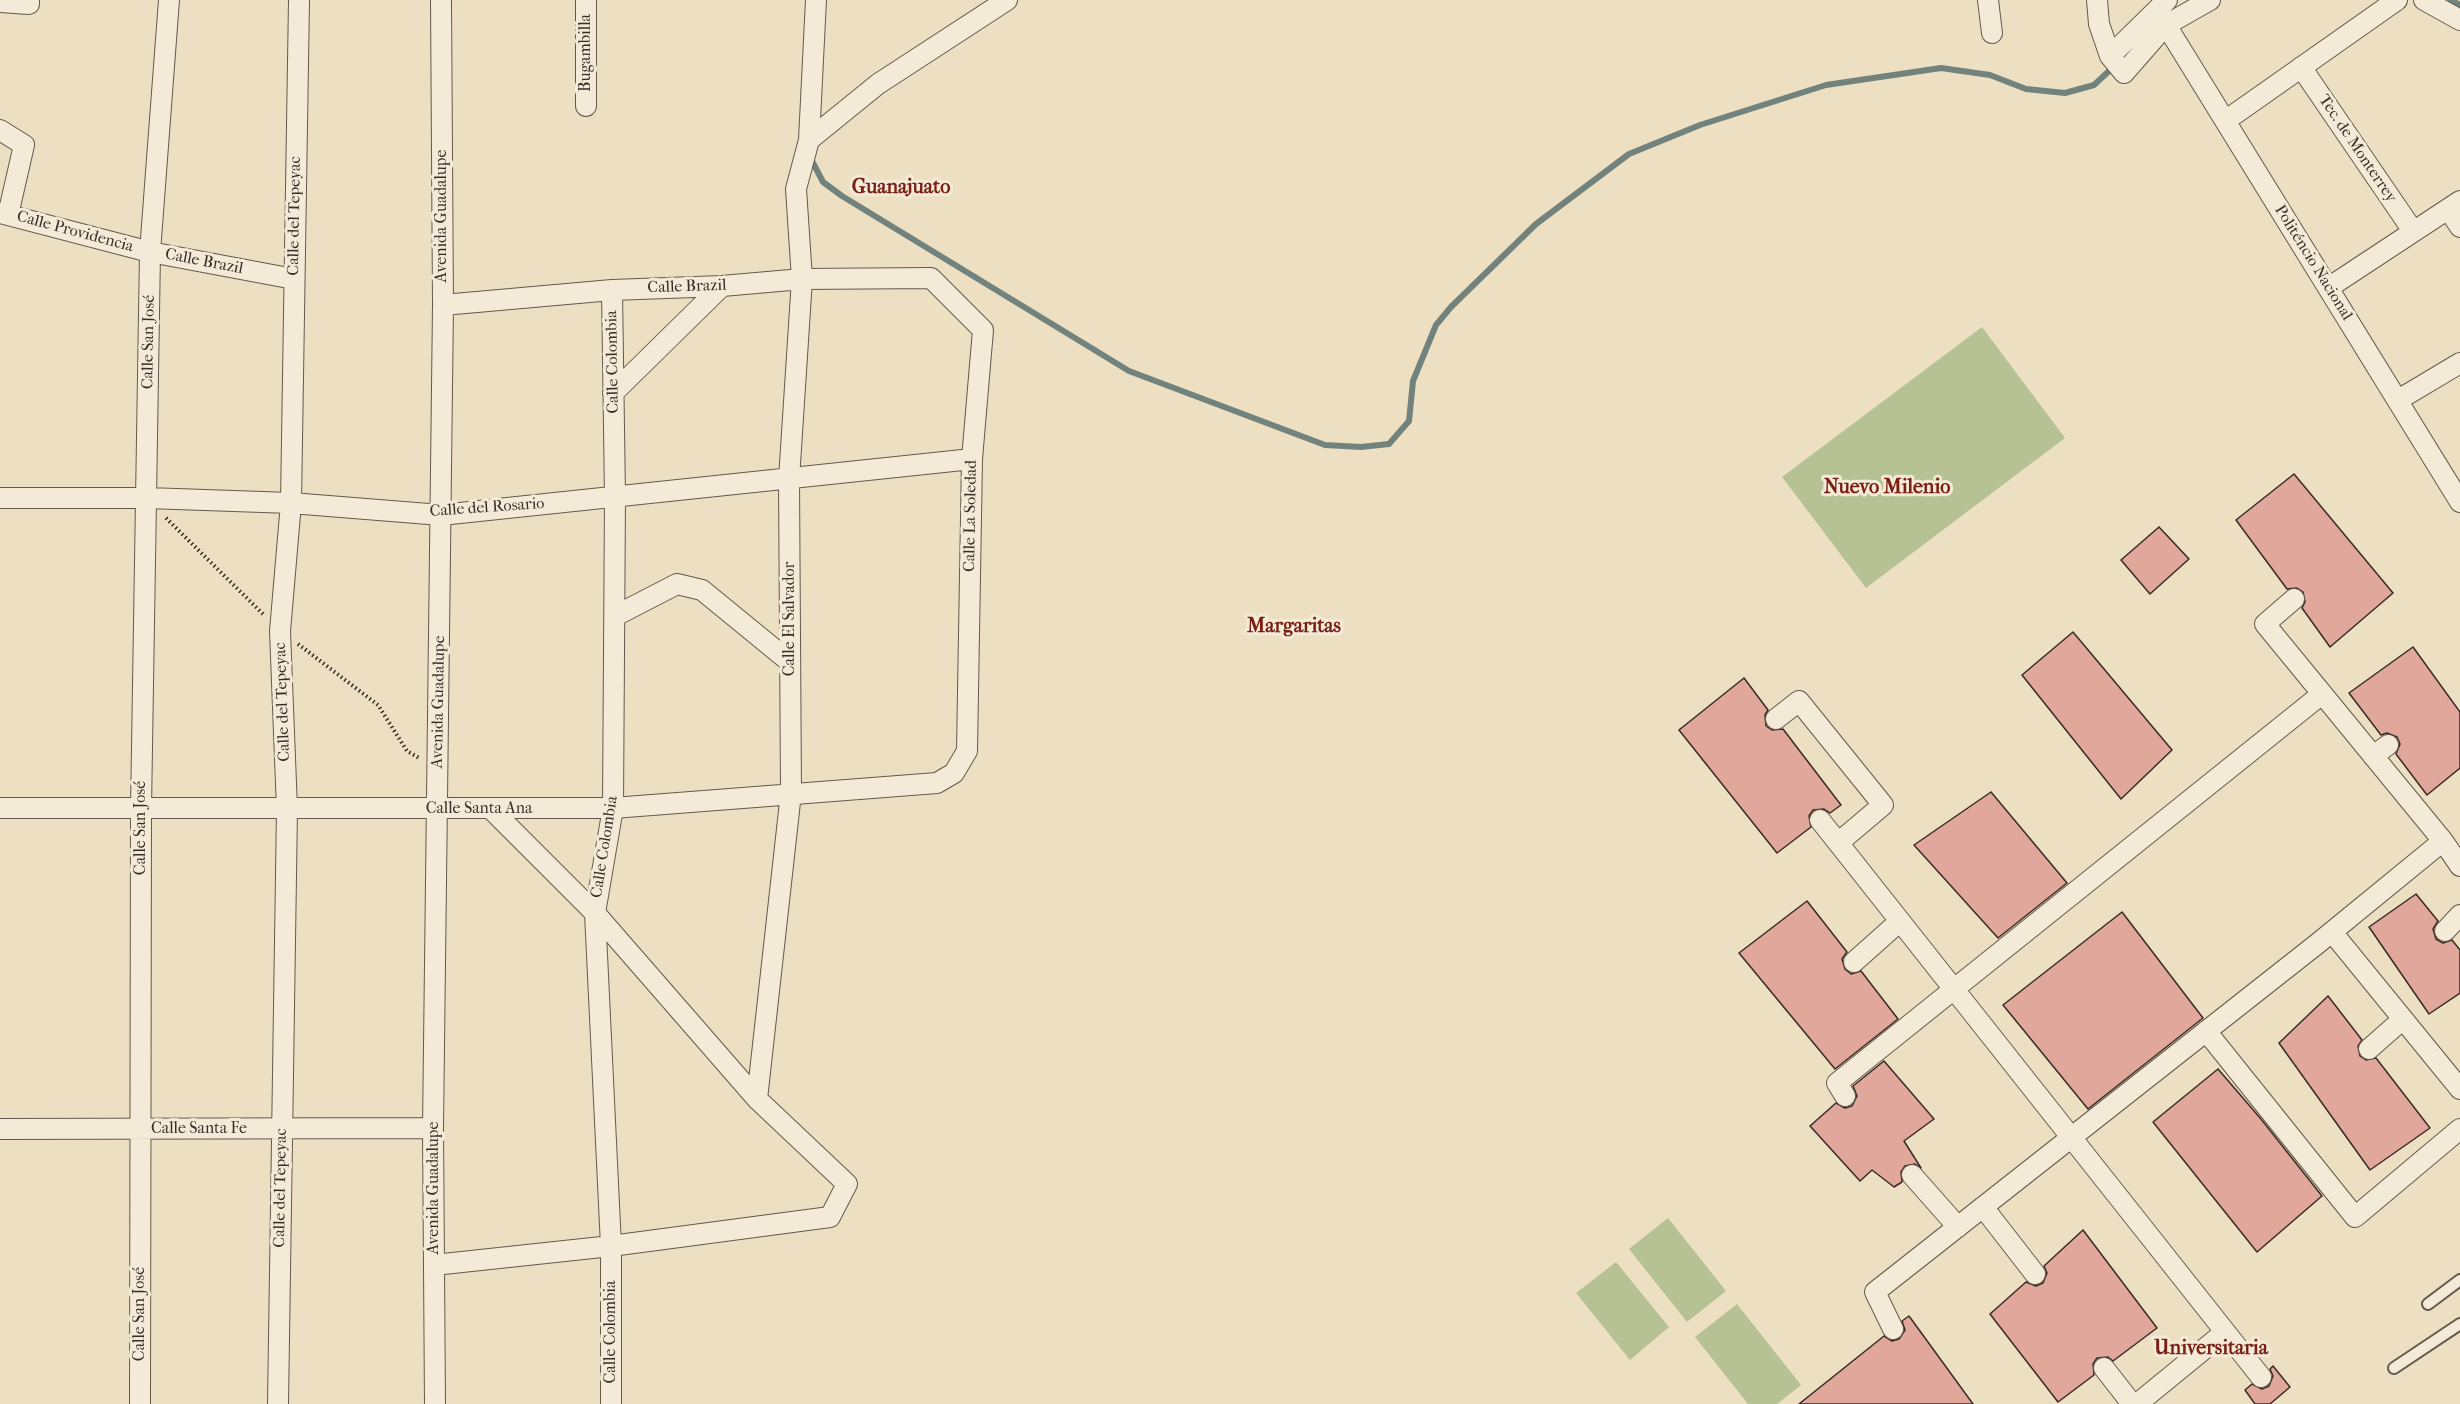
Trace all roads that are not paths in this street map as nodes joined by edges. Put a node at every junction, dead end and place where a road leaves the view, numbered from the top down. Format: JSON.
{"nodes":[{"id":1,"x":29,"y":0,"type":"edge"},
{"id":2,"x":169,"y":0,"type":"edge"},
{"id":3,"x":299,"y":0,"type":"edge"},
{"id":4,"x":441,"y":0,"type":"edge"},
{"id":5,"x":586,"y":0,"type":"edge"},
{"id":6,"x":816,"y":0,"type":"edge"},
{"id":7,"x":1007,"y":0,"type":"edge"},
{"id":8,"x":1988,"y":0,"type":"edge"},
{"id":9,"x":2097,"y":0,"type":"edge"},
{"id":10,"x":2167,"y":0,"type":"edge"},
{"id":11,"x":2210,"y":0,"type":"edge"},
{"id":12,"x":2397,"y":0,"type":"edge"},
{"id":13,"x":2424,"y":0,"type":"edge"},
{"id":14,"x":0,"y":2,"type":"edge"},
{"id":15,"x":2460,"y":20,"type":"edge"},
{"id":16,"x":2166,"y":25,"type":"junction"},
{"id":17,"x":1992,"y":33,"type":"dead end"},
{"id":18,"x":2110,"y":56,"type":"junction"},
{"id":19,"x":2301,"y":67,"type":"junction"},
{"id":20,"x":586,"y":106,"type":"dead end"},
{"id":21,"x":2225,"y":121,"type":"junction"},
{"id":22,"x":0,"y":130,"type":"edge"},
{"id":23,"x":809,"y":140,"type":"junction"},
{"id":24,"x":2454,"y":205,"type":"edge"},
{"id":25,"x":4,"y":214,"type":"edge"},
{"id":26,"x":2460,"y":227,"type":"edge"},
{"id":27,"x":2414,"y":231,"type":"junction"},
{"id":28,"x":150,"y":252,"type":"junction"},
{"id":29,"x":294,"y":279,"type":"junction"},
{"id":30,"x":802,"y":279,"type":"junction"},
{"id":31,"x":931,"y":279,"type":"joint"},
{"id":32,"x":722,"y":286,"type":"junction"},
{"id":33,"x":2328,"y":288,"type":"junction"},
{"id":34,"x":612,"y":290,"type":"junction"},
{"id":35,"x":443,"y":305,"type":"junction"},
{"id":36,"x":2460,"y":363,"type":"edge"},
{"id":37,"x":614,"y":393,"type":"junction"},
{"id":38,"x":2398,"y":400,"type":"junction"},
{"id":39,"x":972,"y":459,"type":"junction"},
{"id":40,"x":789,"y":479,"type":"junction"},
{"id":41,"x":615,"y":497,"type":"junction"},
{"id":42,"x":0,"y":498,"type":"edge"},
{"id":43,"x":147,"y":498,"type":"junction"},
{"id":44,"x":2460,"y":502,"type":"edge"},
{"id":45,"x":291,"y":503,"type":"junction"},
{"id":46,"x":441,"y":515,"type":"junction"},
{"id":47,"x":2294,"y":599,"type":"dead end"},
{"id":48,"x":615,"y":616,"type":"junction"},
{"id":49,"x":790,"y":662,"type":"junction"},
{"id":50,"x":2322,"y":694,"type":"junction"},
{"id":51,"x":1776,"y":719,"type":"dead end"},
{"id":52,"x":954,"y":773,"type":"joint"},
{"id":53,"x":791,"y":793,"type":"junction"},
{"id":54,"x":0,"y":808,"type":"edge"},
{"id":55,"x":141,"y":808,"type":"junction"},
{"id":56,"x":613,"y":808,"type":"junction"},
{"id":57,"x":287,"y":809,"type":"junction"},
{"id":58,"x":437,"y":809,"type":"junction"},
{"id":59,"x":491,"y":809,"type":"junction"},
{"id":60,"x":1820,"y":820,"type":"dead end"},
{"id":61,"x":2443,"y":841,"type":"junction"},
{"id":62,"x":1838,"y":843,"type":"junction"},
{"id":63,"x":2460,"y":866,"type":"edge"},
{"id":64,"x":595,"y":913,"type":"junction"},
{"id":65,"x":2460,"y":915,"type":"edge"},
{"id":66,"x":1900,"y":921,"type":"junction"},
{"id":67,"x":2445,"y":931,"type":"dead end"},
{"id":68,"x":2332,"y":932,"type":"junction"},
{"id":69,"x":1854,"y":962,"type":"dead end"},
{"id":70,"x":1953,"y":988,"type":"junction"},
{"id":71,"x":2403,"y":1019,"type":"junction"},
{"id":72,"x":2206,"y":1032,"type":"junction"},
{"id":73,"x":2369,"y":1049,"type":"dead end"},
{"id":74,"x":2460,"y":1089,"type":"edge"},
{"id":75,"x":1845,"y":1096,"type":"dead end"},
{"id":76,"x":757,"y":1099,"type":"junction"},
{"id":77,"x":282,"y":1128,"type":"junction"},
{"id":78,"x":433,"y":1128,"type":"junction"},
{"id":79,"x":0,"y":1129,"type":"edge"},
{"id":80,"x":140,"y":1129,"type":"junction"},
{"id":81,"x":2460,"y":1129,"type":"edge"},
{"id":82,"x":2071,"y":1138,"type":"junction"},
{"id":83,"x":1912,"y":1175,"type":"dead end"},
{"id":84,"x":1983,"y":1207,"type":"junction"},
{"id":85,"x":1958,"y":1227,"type":"junction"},
{"id":86,"x":611,"y":1246,"type":"junction"},
{"id":87,"x":434,"y":1264,"type":"junction"},
{"id":88,"x":2035,"y":1274,"type":"dead end"},
{"id":89,"x":2460,"y":1280,"type":"edge"},
{"id":90,"x":2428,"y":1304,"type":"dead end"},
{"id":91,"x":2460,"y":1324,"type":"edge"},
{"id":92,"x":1893,"y":1329,"type":"dead end"},
{"id":93,"x":2225,"y":1332,"type":"junction"},
{"id":94,"x":2104,"y":1368,"type":"dead end"},
{"id":95,"x":2394,"y":1368,"type":"dead end"},
{"id":96,"x":2261,"y":1377,"type":"dead end"},
{"id":97,"x":140,"y":1404,"type":"edge"},
{"id":98,"x":278,"y":1404,"type":"edge"},
{"id":99,"x":435,"y":1404,"type":"edge"},
{"id":100,"x":610,"y":1404,"type":"edge"},
{"id":101,"x":2134,"y":1404,"type":"edge"}],
"edges":[{"from":1,"to":14,"type":"street"},
{"from":2,"to":28,"type":"street","name":"Calle San José"},
{"from":3,"to":29,"type":"street","name":"Calle del Tepeyac"},
{"from":4,"to":35,"type":"street","name":"Avenida Guadalupe"},
{"from":5,"to":20,"type":"street","name":"Bugambilla"},
{"from":6,"to":23,"type":"street","name":"Calle El Salvador"},
{"from":7,"to":23,"type":"street"},
{"from":8,"to":17,"type":"street"},
{"from":9,"to":18,"type":"street"},
{"from":10,"to":18,"type":"street"},
{"from":11,"to":16,"type":"street"},
{"from":12,"to":19,"type":"street"},
{"from":13,"to":15,"type":"street"},
{"from":16,"to":18,"type":"street"},
{"from":16,"to":21,"type":"street","name":"Politéncio Nacional"},
{"from":19,"to":21,"type":"street"},
{"from":19,"to":27,"type":"street","name":"Tec. de Monterrey"},
{"from":21,"to":33,"type":"street","name":"Politéncio Nacional"},
{"from":22,"to":25,"type":"street"},
{"from":23,"to":30,"type":"street","name":"Calle El Salvador"},
{"from":24,"to":26,"type":"street"},
{"from":24,"to":27,"type":"street"},
{"from":25,"to":28,"type":"street","name":"Calle Providencia"},
{"from":27,"to":33,"type":"street"},
{"from":28,"to":29,"type":"street","name":"Calle Brazil"},
{"from":28,"to":43,"type":"street","name":"Calle San José"},
{"from":29,"to":45,"type":"street","name":"Calle del Tepeyac"},
{"from":30,"to":31,"type":"street","name":"Calle Brazil"},
{"from":30,"to":32,"type":"street","name":"Calle Brazil"},
{"from":30,"to":40,"type":"street","name":"Calle El Salvador"},
{"from":31,"to":39,"type":"street","name":"Calle La Soledad"},
{"from":32,"to":34,"type":"street","name":"Calle Brazil"},
{"from":32,"to":37,"type":"street"},
{"from":33,"to":38,"type":"street","name":"Politéncio Nacional"},
{"from":34,"to":35,"type":"street","name":"Calle Brazil"},
{"from":34,"to":37,"type":"street","name":"Calle Colombia"},
{"from":35,"to":46,"type":"street","name":"Avenida Guadalupe"},
{"from":36,"to":38,"type":"street"},
{"from":37,"to":41,"type":"street","name":"Calle Colombia"},
{"from":38,"to":44,"type":"street","name":"Politéncio Nacional"},
{"from":39,"to":40,"type":"street","name":"Calle del Rosario"},
{"from":39,"to":52,"type":"street","name":"Calle La Soledad"},
{"from":40,"to":41,"type":"street","name":"Calle del Rosario"},
{"from":40,"to":49,"type":"street","name":"Calle El Salvador"},
{"from":41,"to":46,"type":"street","name":"Calle del Rosario"},
{"from":41,"to":48,"type":"street","name":"Calle Colombia"},
{"from":42,"to":43,"type":"street","name":"Calle del Rosario"},
{"from":43,"to":45,"type":"street","name":"Calle del Rosario"},
{"from":43,"to":55,"type":"street","name":"Calle San José"},
{"from":45,"to":46,"type":"street","name":"Calle del Rosario"},
{"from":45,"to":57,"type":"street","name":"Calle del Tepeyac"},
{"from":46,"to":58,"type":"street","name":"Avenida Guadalupe"},
{"from":47,"to":50,"type":"street"},
{"from":48,"to":49,"type":"street"},
{"from":48,"to":56,"type":"street","name":"Calle Colombia"},
{"from":49,"to":53,"type":"street","name":"Calle El Salvador"},
{"from":50,"to":61,"type":"street"},
{"from":50,"to":70,"type":"street"},
{"from":51,"to":62,"type":"street"},
{"from":52,"to":53,"type":"street","name":"Calle Santa Ana"},
{"from":53,"to":56,"type":"street","name":"Calle Santa Ana"},
{"from":53,"to":76,"type":"street","name":"Calle El Salvador"},
{"from":54,"to":55,"type":"street","name":"Calle Santa Ana"},
{"from":55,"to":57,"type":"street","name":"Calle Santa Ana"},
{"from":55,"to":80,"type":"street","name":"Calle San José"},
{"from":56,"to":59,"type":"street","name":"Calle Santa Ana"},
{"from":56,"to":64,"type":"street","name":"Calle Colombia"},
{"from":57,"to":58,"type":"street","name":"Calle Santa Ana"},
{"from":57,"to":77,"type":"street","name":"Calle del Tepeyac"},
{"from":58,"to":59,"type":"street","name":"Calle Santa Ana"},
{"from":58,"to":78,"type":"street","name":"Avenida Guadalupe"},
{"from":59,"to":64,"type":"street"},
{"from":60,"to":62,"type":"street"},
{"from":61,"to":63,"type":"street"},
{"from":61,"to":68,"type":"street"},
{"from":62,"to":66,"type":"street"},
{"from":64,"to":76,"type":"street"},
{"from":64,"to":86,"type":"street","name":"Calle Colombia"},
{"from":65,"to":67,"type":"street"},
{"from":66,"to":69,"type":"street"},
{"from":66,"to":70,"type":"street"},
{"from":68,"to":71,"type":"street"},
{"from":68,"to":72,"type":"street"},
{"from":70,"to":75,"type":"street"},
{"from":70,"to":82,"type":"street"},
{"from":71,"to":73,"type":"street"},
{"from":71,"to":74,"type":"street"},
{"from":72,"to":81,"type":"street"},
{"from":72,"to":82,"type":"street"},
{"from":76,"to":86,"type":"street"},
{"from":77,"to":78,"type":"street","name":"Calle Santa Fe"},
{"from":77,"to":80,"type":"street","name":"Calle Santa Fe"},
{"from":77,"to":98,"type":"street","name":"Calle del Tepeyac"},
{"from":78,"to":87,"type":"street","name":"Avenida Guadalupe"},
{"from":79,"to":80,"type":"street","name":"Calle Santa Fe"},
{"from":80,"to":97,"type":"street","name":"Calle San José"},
{"from":82,"to":84,"type":"street"},
{"from":82,"to":93,"type":"street"},
{"from":83,"to":85,"type":"street"},
{"from":84,"to":85,"type":"street"},
{"from":84,"to":88,"type":"street"},
{"from":85,"to":92,"type":"street"},
{"from":86,"to":87,"type":"street"},
{"from":86,"to":100,"type":"street","name":"Calle Colombia"},
{"from":87,"to":99,"type":"street","name":"Avenida Guadalupe"},
{"from":89,"to":90,"type":"lane"},
{"from":91,"to":95,"type":"lane"},
{"from":93,"to":96,"type":"street"},
{"from":93,"to":101,"type":"street"},
{"from":94,"to":101,"type":"street"}]}
